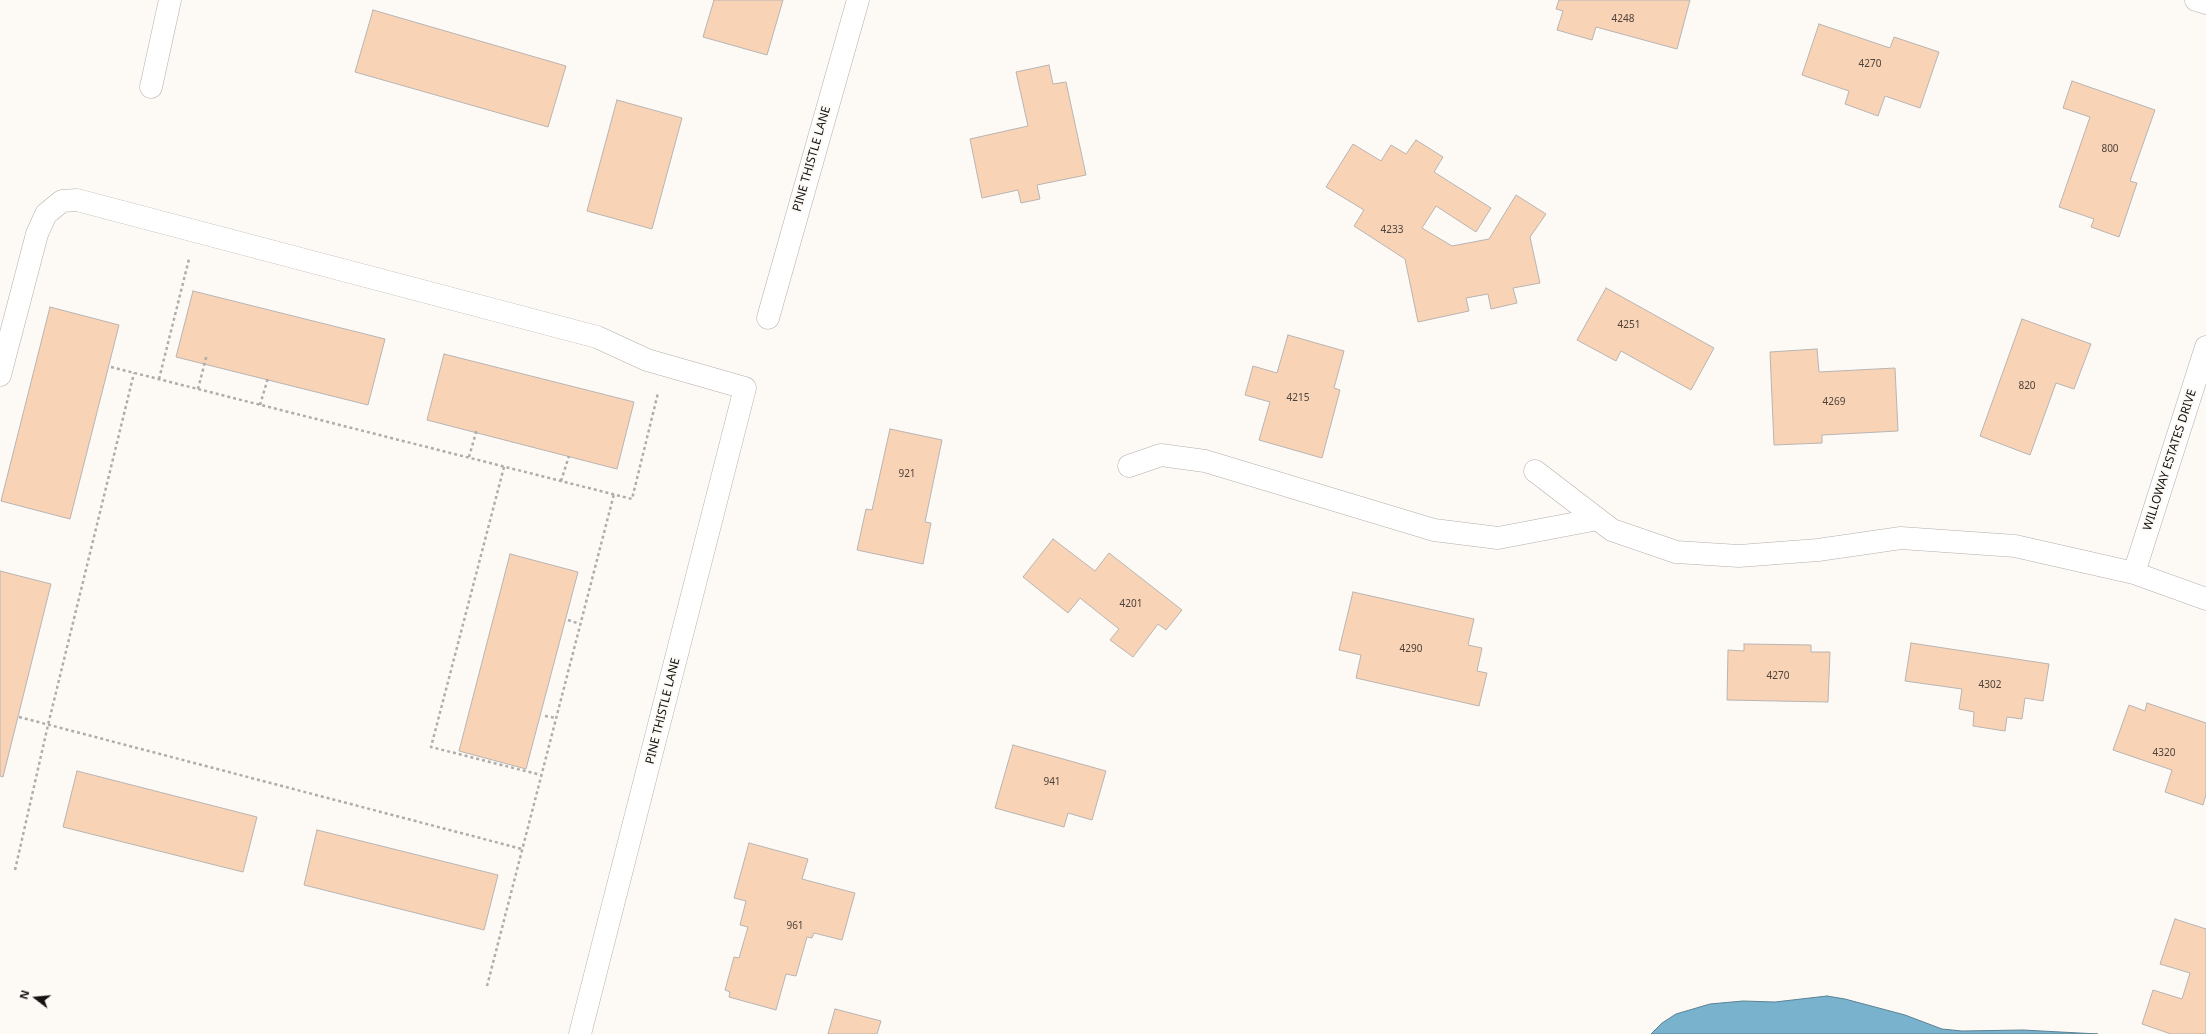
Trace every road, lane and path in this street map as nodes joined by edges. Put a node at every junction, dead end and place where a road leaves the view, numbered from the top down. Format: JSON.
{"nodes":[{"id":1,"x":170,"y":0,"type":"edge"},
{"id":2,"x":858,"y":0,"type":"edge"},
{"id":3,"x":2196,"y":0,"type":"edge"},
{"id":4,"x":2206,"y":3,"type":"edge"},
{"id":5,"x":151,"y":87,"type":"dead end"},
{"id":6,"x":196,"y":230,"type":"junction"},
{"id":7,"x":768,"y":318,"type":"dead end"},
{"id":8,"x":2206,"y":347,"type":"edge"},
{"id":9,"x":207,"y":354,"type":"dead end"},
{"id":10,"x":665,"y":365,"type":"junction"},
{"id":11,"x":111,"y":367,"type":"dead end"},
{"id":12,"x":134,"y":373,"type":"junction"},
{"id":13,"x":0,"y":375,"type":"edge"},
{"id":14,"x":268,"y":378,"type":"dead end"},
{"id":15,"x":159,"y":379,"type":"junction"},
{"id":16,"x":198,"y":389,"type":"junction"},
{"id":17,"x":260,"y":405,"type":"junction"},
{"id":18,"x":477,"y":429,"type":"dead end"},
{"id":19,"x":569,"y":456,"type":"dead end"},
{"id":20,"x":469,"y":457,"type":"junction"},
{"id":21,"x":1129,"y":466,"type":"dead end"},
{"id":22,"x":504,"y":467,"type":"junction"},
{"id":23,"x":1535,"y":471,"type":"dead end"},
{"id":24,"x":562,"y":481,"type":"junction"},
{"id":25,"x":614,"y":494,"type":"junction"},
{"id":26,"x":1598,"y":519,"type":"junction"},
{"id":27,"x":2134,"y":573,"type":"junction"},
{"id":28,"x":2206,"y":599,"type":"edge"},
{"id":29,"x":568,"y":620,"type":"dead end"},
{"id":30,"x":580,"y":624,"type":"junction"},
{"id":31,"x":545,"y":716,"type":"dead end"},
{"id":32,"x":19,"y":717,"type":"dead end"},
{"id":33,"x":556,"y":718,"type":"junction"},
{"id":34,"x":48,"y":725,"type":"junction"},
{"id":35,"x":541,"y":775,"type":"junction"},
{"id":36,"x":522,"y":849,"type":"junction"},
{"id":37,"x":15,"y":870,"type":"dead end"},
{"id":38,"x":487,"y":986,"type":"dead end"},
{"id":39,"x":580,"y":1034,"type":"edge"}],
"edges":[{"from":1,"to":5,"type":"street"},
{"from":2,"to":7,"type":"street","name":"PINE THISTLE LANE"},
{"from":3,"to":4,"type":"street"},
{"from":6,"to":10,"type":"street"},
{"from":6,"to":13,"type":"street"},
{"from":6,"to":15,"type":"path"},
{"from":8,"to":27,"type":"street","name":"WILLOWAY ESTATES DRIVE"},
{"from":9,"to":16,"type":"path"},
{"from":10,"to":25,"type":"path"},
{"from":10,"to":39,"type":"street","name":"PINE THISTLE LANE"},
{"from":11,"to":12,"type":"path"},
{"from":12,"to":15,"type":"path"},
{"from":12,"to":34,"type":"path"},
{"from":14,"to":17,"type":"path"},
{"from":15,"to":16,"type":"path"},
{"from":16,"to":17,"type":"path"},
{"from":17,"to":20,"type":"path"},
{"from":18,"to":20,"type":"path"},
{"from":19,"to":24,"type":"path"},
{"from":20,"to":22,"type":"path"},
{"from":21,"to":26,"type":"street"},
{"from":22,"to":24,"type":"path"},
{"from":22,"to":35,"type":"path"},
{"from":23,"to":26,"type":"street"},
{"from":24,"to":25,"type":"path"},
{"from":25,"to":30,"type":"path"},
{"from":26,"to":27,"type":"street"},
{"from":27,"to":28,"type":"street"},
{"from":29,"to":30,"type":"path"},
{"from":30,"to":33,"type":"path"},
{"from":31,"to":33,"type":"path"},
{"from":32,"to":34,"type":"path"},
{"from":33,"to":35,"type":"path"},
{"from":34,"to":36,"type":"path"},
{"from":34,"to":37,"type":"path"},
{"from":35,"to":36,"type":"path"},
{"from":36,"to":38,"type":"path"}]}
